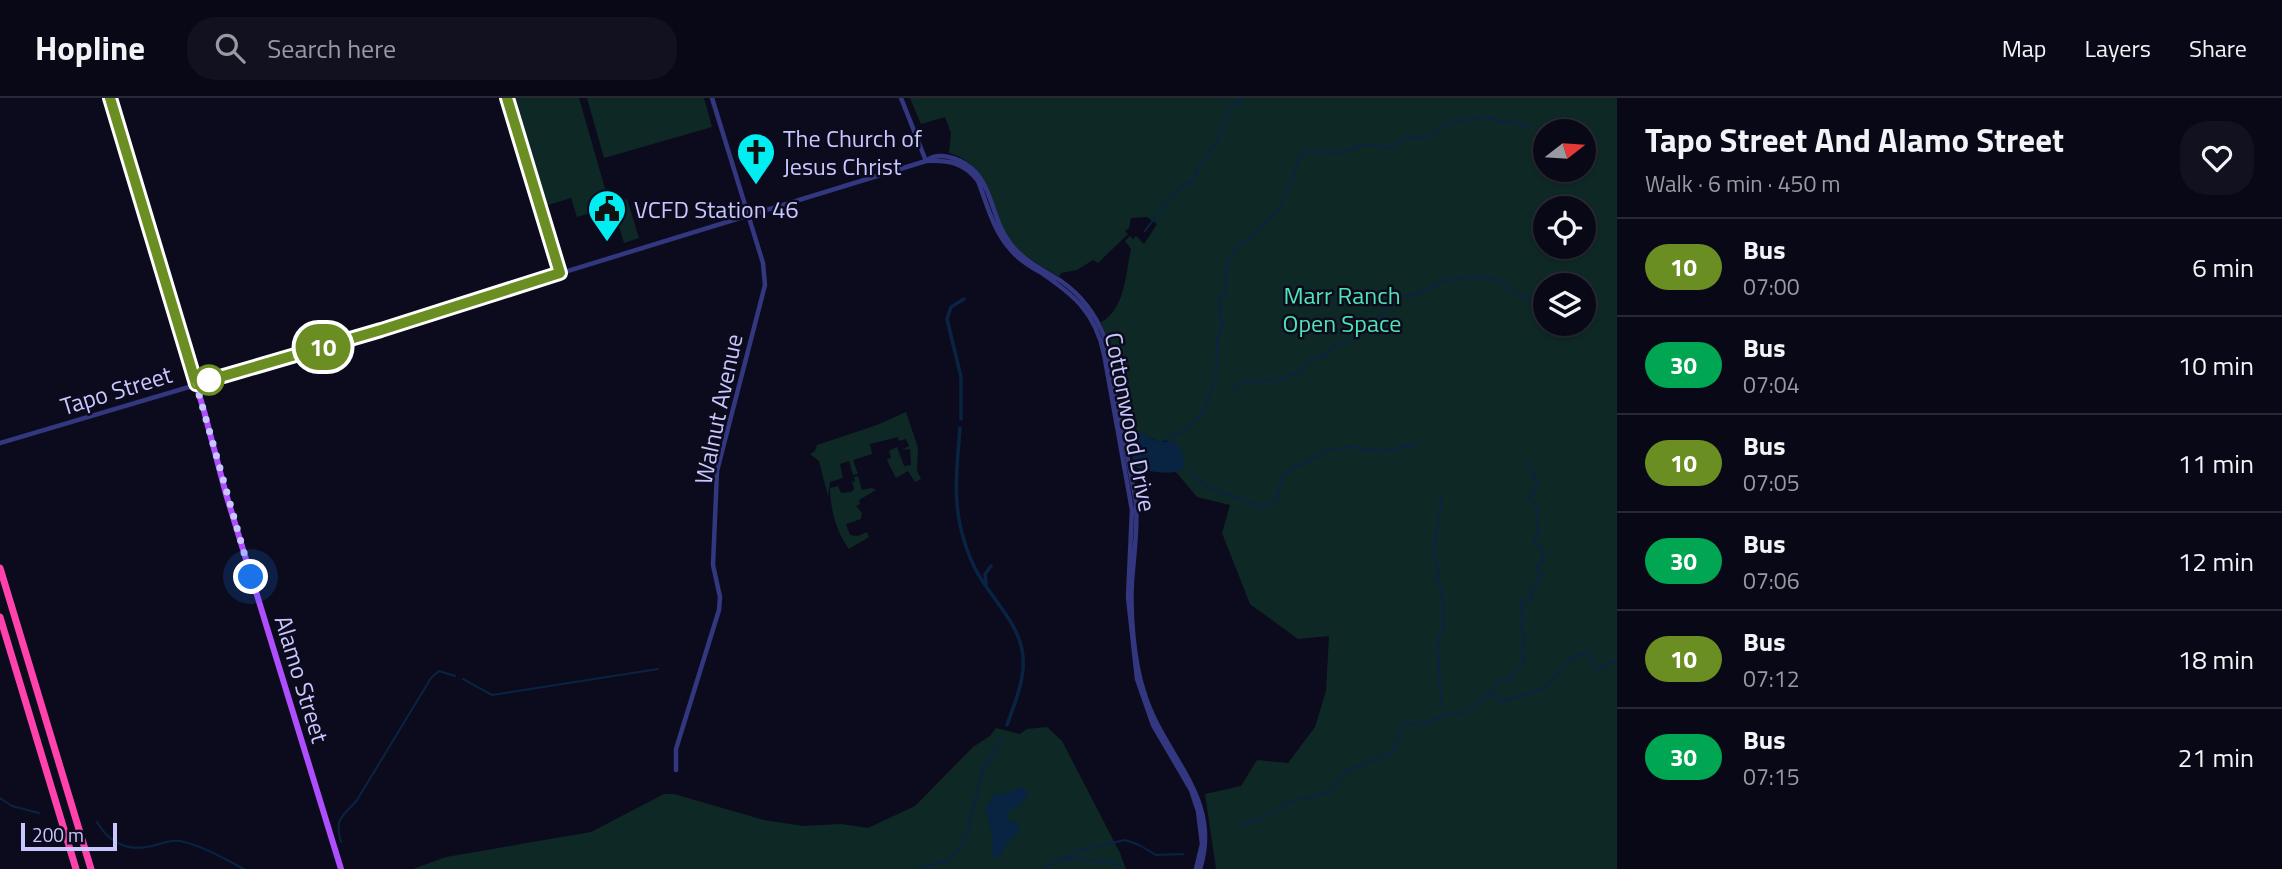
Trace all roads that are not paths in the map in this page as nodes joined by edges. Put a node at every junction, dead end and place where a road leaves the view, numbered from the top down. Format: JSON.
{"nodes":[{"id":1,"x":110,"y":98,"type":"edge"},
{"id":2,"x":712,"y":98,"type":"edge"},
{"id":3,"x":901,"y":98,"type":"edge"},
{"id":4,"x":926,"y":162,"type":"junction"},
{"id":5,"x":748,"y":216,"type":"junction"},
{"id":6,"x":196,"y":384,"type":"junction"},
{"id":7,"x":0,"y":443,"type":"edge"},
{"id":8,"x":0,"y":568,"type":"edge"},
{"id":9,"x":0,"y":617,"type":"edge"},
{"id":10,"x":676,"y":771,"type":"dead end"},
{"id":11,"x":76,"y":869,"type":"edge"},
{"id":12,"x":91,"y":869,"type":"edge"},
{"id":13,"x":341,"y":869,"type":"edge"},
{"id":14,"x":1198,"y":869,"type":"edge"}],
"edges":[{"from":1,"to":6,"type":"main road","name":"Alamo Street"},
{"from":2,"to":5,"type":"street","name":"Walnut Avenue"},
{"from":3,"to":4,"type":"street"},
{"from":4,"to":5,"type":"street","name":"Tapo Street"},
{"from":4,"to":14,"type":"street","name":"Cottonwood Drive"},
{"from":5,"to":6,"type":"street","name":"Tapo Street"},
{"from":5,"to":10,"type":"street","name":"Walnut Avenue"},
{"from":6,"to":7,"type":"street","name":"Tapo Street"},
{"from":6,"to":13,"type":"main road","name":"Alamo Street"},
{"from":8,"to":12,"type":"highway"},
{"from":9,"to":11,"type":"highway"}]}
